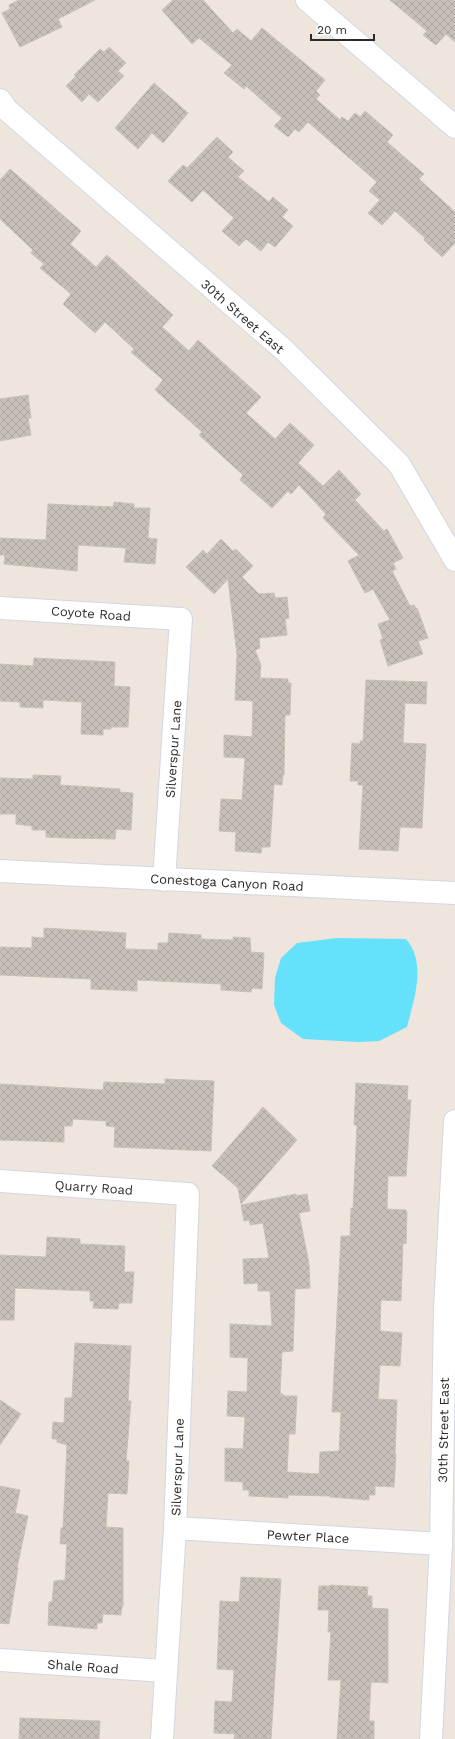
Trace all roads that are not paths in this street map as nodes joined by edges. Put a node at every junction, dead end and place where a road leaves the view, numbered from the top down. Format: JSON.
{"nodes":[{"id":1,"x":307,"y":0,"type":"edge"},
{"id":2,"x":0,"y":100,"type":"edge"},
{"id":3,"x":455,"y":127,"type":"edge"},
{"id":4,"x":455,"y":560,"type":"edge"},
{"id":5,"x":0,"y":608,"type":"edge"},
{"id":6,"x":181,"y":619,"type":"joint"},
{"id":7,"x":0,"y":871,"type":"edge"},
{"id":8,"x":164,"y":880,"type":"junction"},
{"id":9,"x":455,"y":893,"type":"edge"},
{"id":10,"x":455,"y":1121,"type":"edge"},
{"id":11,"x":0,"y":1181,"type":"edge"},
{"id":12,"x":188,"y":1194,"type":"joint"},
{"id":13,"x":450,"y":1309,"type":"edge"},
{"id":14,"x":175,"y":1528,"type":"junction"},
{"id":15,"x":441,"y":1544,"type":"junction"},
{"id":16,"x":0,"y":1660,"type":"edge"},
{"id":17,"x":165,"y":1671,"type":"junction"},
{"id":18,"x":162,"y":1739,"type":"edge"},
{"id":19,"x":432,"y":1739,"type":"edge"}],
"edges":[{"from":1,"to":3,"type":"street"},
{"from":2,"to":4,"type":"street","name":"30th Street East"},
{"from":5,"to":6,"type":"street","name":"Coyote Road"},
{"from":6,"to":8,"type":"street","name":"Silverspur Lane"},
{"from":7,"to":8,"type":"street","name":"Conestoga Canyon Road"},
{"from":8,"to":9,"type":"street","name":"Conestoga Canyon Road"},
{"from":10,"to":13,"type":"street","name":"30th Street East"},
{"from":11,"to":12,"type":"street","name":"Quarry Road"},
{"from":12,"to":14,"type":"street","name":"Silverspur Lane"},
{"from":13,"to":15,"type":"street","name":"30th Street East"},
{"from":14,"to":15,"type":"street","name":"Pewter Place"},
{"from":14,"to":17,"type":"street","name":"Silverspur Lane"},
{"from":15,"to":19,"type":"street","name":"30th Street East"},
{"from":16,"to":17,"type":"street","name":"Shale Road"},
{"from":17,"to":18,"type":"street","name":"Silverspur Lane"}]}
